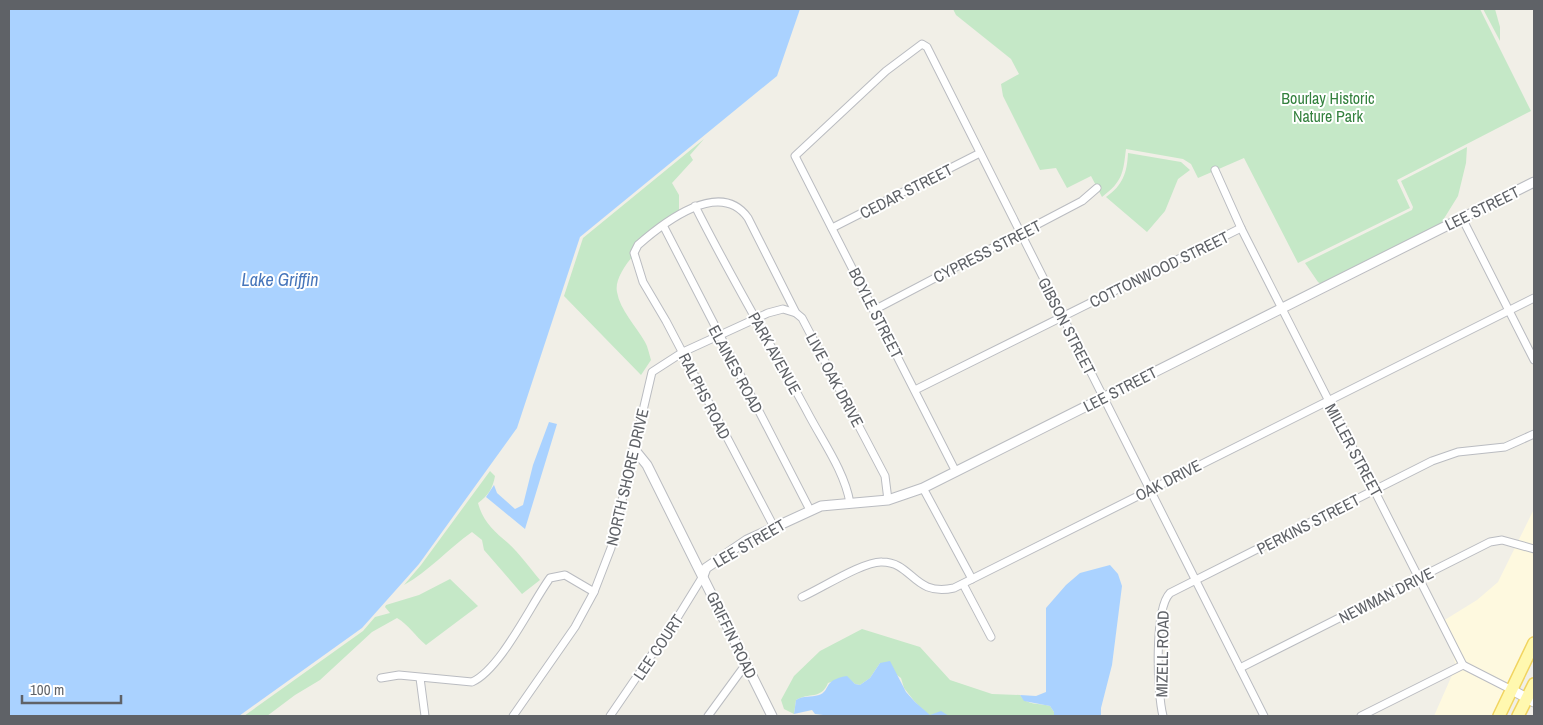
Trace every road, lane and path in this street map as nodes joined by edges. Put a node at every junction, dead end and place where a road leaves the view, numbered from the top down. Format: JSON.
{"nodes":[{"id":1,"x":980,"y":153,"type":"junction"},
{"id":2,"x":796,"y":156,"type":"joint"},
{"id":3,"x":1215,"y":170,"type":"dead end"},
{"id":4,"x":1534,"y":182,"type":"edge"},
{"id":5,"x":1097,"y":188,"type":"dead end"},
{"id":6,"x":695,"y":206,"type":"junction"},
{"id":7,"x":1462,"y":218,"type":"junction"},
{"id":8,"x":664,"y":227,"type":"junction"},
{"id":9,"x":832,"y":228,"type":"junction"},
{"id":10,"x":1241,"y":228,"type":"junction"},
{"id":11,"x":1021,"y":234,"type":"junction"},
{"id":12,"x":1534,"y":298,"type":"edge"},
{"id":13,"x":1281,"y":308,"type":"junction"},
{"id":14,"x":874,"y":310,"type":"junction"},
{"id":15,"x":1510,"y":310,"type":"junction"},
{"id":16,"x":796,"y":313,"type":"junction"},
{"id":17,"x":1062,"y":316,"type":"junction"},
{"id":18,"x":756,"y":318,"type":"junction"},
{"id":19,"x":718,"y":336,"type":"junction"},
{"id":20,"x":682,"y":352,"type":"junction"},
{"id":21,"x":1534,"y":360,"type":"edge"},
{"id":22,"x":915,"y":390,"type":"junction"},
{"id":23,"x":1103,"y":398,"type":"junction"},
{"id":24,"x":1328,"y":400,"type":"junction"},
{"id":25,"x":1534,"y":434,"type":"edge"},
{"id":26,"x":634,"y":450,"type":"junction"},
{"id":27,"x":956,"y":472,"type":"junction"},
{"id":28,"x":923,"y":488,"type":"junction"},
{"id":29,"x":1150,"y":490,"type":"junction"},
{"id":30,"x":1375,"y":490,"type":"junction"},
{"id":31,"x":888,"y":500,"type":"junction"},
{"id":32,"x":850,"y":502,"type":"junction"},
{"id":33,"x":810,"y":510,"type":"junction"},
{"id":34,"x":774,"y":527,"type":"junction"},
{"id":35,"x":1534,"y":549,"type":"edge"},
{"id":36,"x":703,"y":576,"type":"junction"},
{"id":37,"x":1420,"y":578,"type":"junction"},
{"id":38,"x":972,"y":579,"type":"junction"},
{"id":39,"x":1195,"y":579,"type":"junction"},
{"id":40,"x":963,"y":584,"type":"junction"},
{"id":41,"x":594,"y":592,"type":"junction"},
{"id":42,"x":802,"y":597,"type":"dead end"},
{"id":43,"x":991,"y":638,"type":"dead end"},
{"id":44,"x":1534,"y":643,"type":"edge"},
{"id":45,"x":746,"y":664,"type":"junction"},
{"id":46,"x":1463,"y":665,"type":"junction"},
{"id":47,"x":1240,"y":668,"type":"junction"},
{"id":48,"x":381,"y":678,"type":"dead end"},
{"id":49,"x":420,"y":678,"type":"junction"},
{"id":50,"x":1534,"y":684,"type":"edge"},
{"id":51,"x":1512,"y":690,"type":"junction"},
{"id":52,"x":1531,"y":700,"type":"edge"},
{"id":53,"x":425,"y":716,"type":"edge"},
{"id":54,"x":513,"y":716,"type":"edge"},
{"id":55,"x":610,"y":716,"type":"edge"},
{"id":56,"x":708,"y":716,"type":"edge"},
{"id":57,"x":772,"y":716,"type":"edge"},
{"id":58,"x":1163,"y":716,"type":"edge"},
{"id":59,"x":1264,"y":716,"type":"edge"},
{"id":60,"x":1361,"y":716,"type":"edge"},
{"id":61,"x":1499,"y":716,"type":"edge"},
{"id":62,"x":1518,"y":716,"type":"edge"}],
"edges":[{"from":1,"to":2,"type":"street","name":"GIBSON STREET"},
{"from":1,"to":9,"type":"street","name":"CEDAR STREET"},
{"from":1,"to":11,"type":"street","name":"GIBSON STREET"},
{"from":2,"to":9,"type":"street","name":"BOYLE STREET"},
{"from":3,"to":10,"type":"street","name":"MILLER STREET"},
{"from":4,"to":7,"type":"street","name":"LEE STREET"},
{"from":5,"to":11,"type":"street","name":"CYPRESS STREET"},
{"from":6,"to":8,"type":"street"},
{"from":6,"to":16,"type":"street","name":"LIVE OAK DRIVE"},
{"from":6,"to":18,"type":"street","name":"PARK AVENUE"},
{"from":7,"to":13,"type":"street","name":"LEE STREET"},
{"from":7,"to":15,"type":"street"},
{"from":8,"to":19,"type":"street","name":"ELAINES ROAD"},
{"from":8,"to":20,"type":"street","name":"RALPHS ROAD"},
{"from":9,"to":14,"type":"street","name":"BOYLE STREET"},
{"from":10,"to":13,"type":"street","name":"MILLER STREET"},
{"from":10,"to":17,"type":"street","name":"COTTONWOOD STREET"},
{"from":11,"to":14,"type":"street","name":"CYPRESS STREET"},
{"from":11,"to":17,"type":"street","name":"GIBSON STREET"},
{"from":12,"to":15,"type":"street","name":"OAK DRIVE"},
{"from":13,"to":23,"type":"street","name":"LEE STREET"},
{"from":13,"to":24,"type":"street","name":"MILLER STREET"},
{"from":14,"to":22,"type":"street","name":"BOYLE STREET"},
{"from":15,"to":21,"type":"street"},
{"from":15,"to":24,"type":"street","name":"OAK DRIVE"},
{"from":16,"to":18,"type":"street","name":"NORTH SHORE DRIVE"},
{"from":16,"to":31,"type":"street","name":"LIVE OAK DRIVE"},
{"from":17,"to":22,"type":"street","name":"COTTONWOOD STREET"},
{"from":17,"to":23,"type":"street","name":"GIBSON STREET"},
{"from":18,"to":19,"type":"street","name":"NORTH SHORE DRIVE"},
{"from":18,"to":32,"type":"street","name":"PARK AVENUE"},
{"from":19,"to":20,"type":"street","name":"NORTH SHORE DRIVE"},
{"from":19,"to":33,"type":"street","name":"ELAINES ROAD"},
{"from":20,"to":26,"type":"street","name":"NORTH SHORE DRIVE"},
{"from":20,"to":34,"type":"street","name":"RALPHS ROAD"},
{"from":22,"to":27,"type":"street","name":"BOYLE STREET"},
{"from":23,"to":27,"type":"street","name":"LEE STREET"},
{"from":23,"to":29,"type":"street","name":"GIBSON STREET"},
{"from":24,"to":29,"type":"street","name":"OAK DRIVE"},
{"from":24,"to":30,"type":"street","name":"MILLER STREET"},
{"from":25,"to":30,"type":"street","name":"PERKINS STREET"},
{"from":26,"to":36,"type":"street","name":"GRIFFIN ROAD"},
{"from":26,"to":41,"type":"street","name":"NORTH SHORE DRIVE"},
{"from":27,"to":28,"type":"street","name":"LEE STREET"},
{"from":28,"to":31,"type":"street","name":"LEE STREET"},
{"from":28,"to":38,"type":"street"},
{"from":29,"to":38,"type":"street","name":"OAK DRIVE"},
{"from":29,"to":39,"type":"street","name":"GIBSON STREET"},
{"from":30,"to":37,"type":"street","name":"MILLER STREET"},
{"from":30,"to":39,"type":"street","name":"PERKINS STREET"},
{"from":31,"to":32,"type":"street","name":"LEE STREET"},
{"from":32,"to":33,"type":"street","name":"LEE STREET"},
{"from":33,"to":34,"type":"street","name":"LEE STREET"},
{"from":34,"to":36,"type":"street","name":"LEE STREET"},
{"from":35,"to":37,"type":"street","name":"NEWMAN DRIVE"},
{"from":36,"to":45,"type":"street","name":"GRIFFIN ROAD"},
{"from":36,"to":55,"type":"street","name":"LEE COURT"},
{"from":37,"to":46,"type":"street","name":"MILLER STREET"},
{"from":37,"to":47,"type":"street","name":"NEWMAN DRIVE"},
{"from":38,"to":40,"type":"street","name":"OAK DRIVE"},
{"from":39,"to":47,"type":"street","name":"GIBSON STREET"},
{"from":39,"to":58,"type":"street","name":"MIZELL ROAD"},
{"from":40,"to":42,"type":"street","name":"OAK DRIVE"},
{"from":40,"to":43,"type":"street"},
{"from":41,"to":49,"type":"street"},
{"from":41,"to":54,"type":"street","name":"NORTH SHORE DRIVE"},
{"from":44,"to":51,"type":"main road"},
{"from":45,"to":56,"type":"street"},
{"from":45,"to":57,"type":"street","name":"GRIFFIN ROAD"},
{"from":46,"to":51,"type":"street"},
{"from":46,"to":60,"type":"street"},
{"from":47,"to":59,"type":"street","name":"GIBSON STREET"},
{"from":48,"to":49,"type":"street"},
{"from":49,"to":53,"type":"street"},
{"from":50,"to":52,"type":"main road"},
{"from":51,"to":52,"type":"street"},
{"from":51,"to":61,"type":"main road"},
{"from":52,"to":62,"type":"main road"}]}
